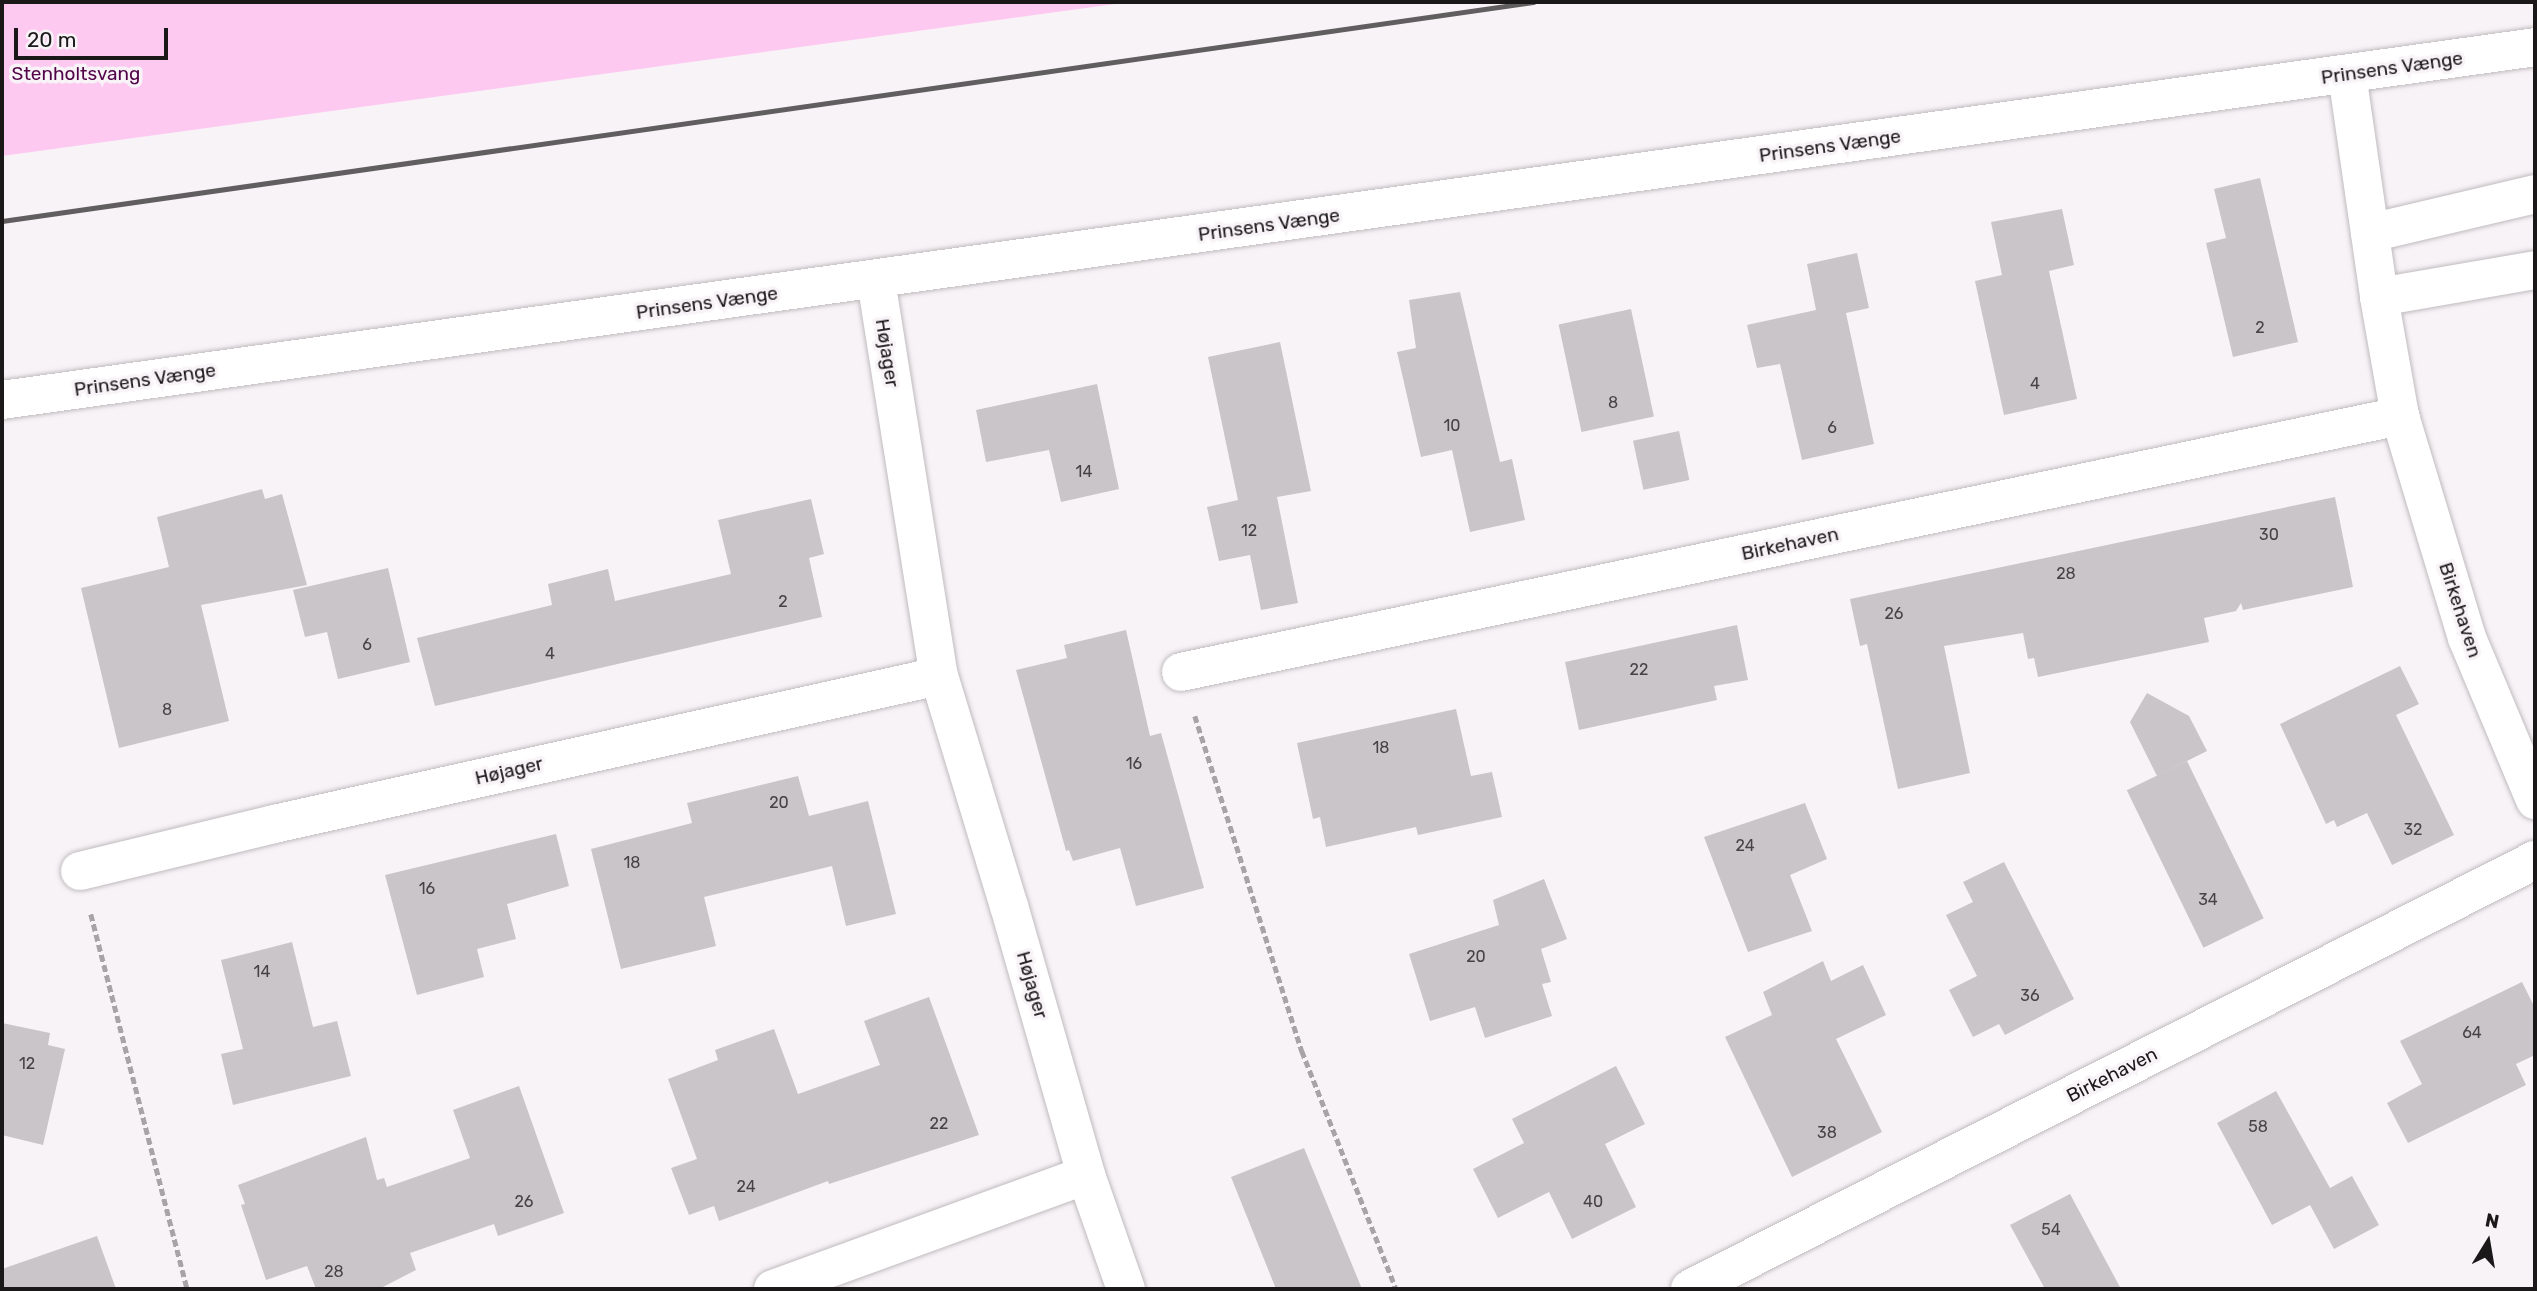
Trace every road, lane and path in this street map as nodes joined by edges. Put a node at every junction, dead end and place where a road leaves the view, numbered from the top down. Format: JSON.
{"nodes":[{"id":1,"x":2535,"y":47,"type":"edge"},
{"id":2,"x":2347,"y":74,"type":"junction"},
{"id":3,"x":2535,"y":194,"type":"edge"},
{"id":4,"x":2370,"y":233,"type":"junction"},
{"id":5,"x":2535,"y":270,"type":"edge"},
{"id":6,"x":876,"y":280,"type":"junction"},
{"id":7,"x":2379,"y":297,"type":"junction"},
{"id":8,"x":2,"y":400,"type":"edge"},
{"id":9,"x":2400,"y":416,"type":"junction"},
{"id":10,"x":1181,"y":672,"type":"joint"},
{"id":11,"x":939,"y":676,"type":"junction"},
{"id":12,"x":2535,"y":800,"type":"edge"},
{"id":13,"x":2535,"y":860,"type":"edge"},
{"id":14,"x":80,"y":871,"type":"joint"},
{"id":15,"x":1086,"y":1175,"type":"junction"},
{"id":16,"x":187,"y":1289,"type":"edge"},
{"id":17,"x":773,"y":1289,"type":"edge"},
{"id":18,"x":1126,"y":1289,"type":"edge"},
{"id":19,"x":1396,"y":1289,"type":"edge"},
{"id":20,"x":1690,"y":1289,"type":"edge"}],
"edges":[{"from":1,"to":2,"type":"street","name":"Prinsens Vænge"},
{"from":2,"to":4,"type":"street","name":"Birkehaven"},
{"from":2,"to":6,"type":"street","name":"Prinsens Vænge"},
{"from":3,"to":4,"type":"street"},
{"from":4,"to":7,"type":"street","name":"Birkehaven"},
{"from":5,"to":7,"type":"street"},
{"from":6,"to":8,"type":"street","name":"Prinsens Vænge"},
{"from":6,"to":11,"type":"street","name":"Højager"},
{"from":7,"to":9,"type":"street","name":"Birkehaven"},
{"from":9,"to":10,"type":"street","name":"Birkehaven"},
{"from":9,"to":12,"type":"street","name":"Birkehaven"},
{"from":10,"to":19,"type":"path"},
{"from":11,"to":14,"type":"street","name":"Højager"},
{"from":11,"to":15,"type":"street","name":"Højager"},
{"from":13,"to":20,"type":"street","name":"Birkehaven"},
{"from":14,"to":16,"type":"path"},
{"from":15,"to":17,"type":"street"},
{"from":15,"to":18,"type":"street","name":"Højager"}]}
